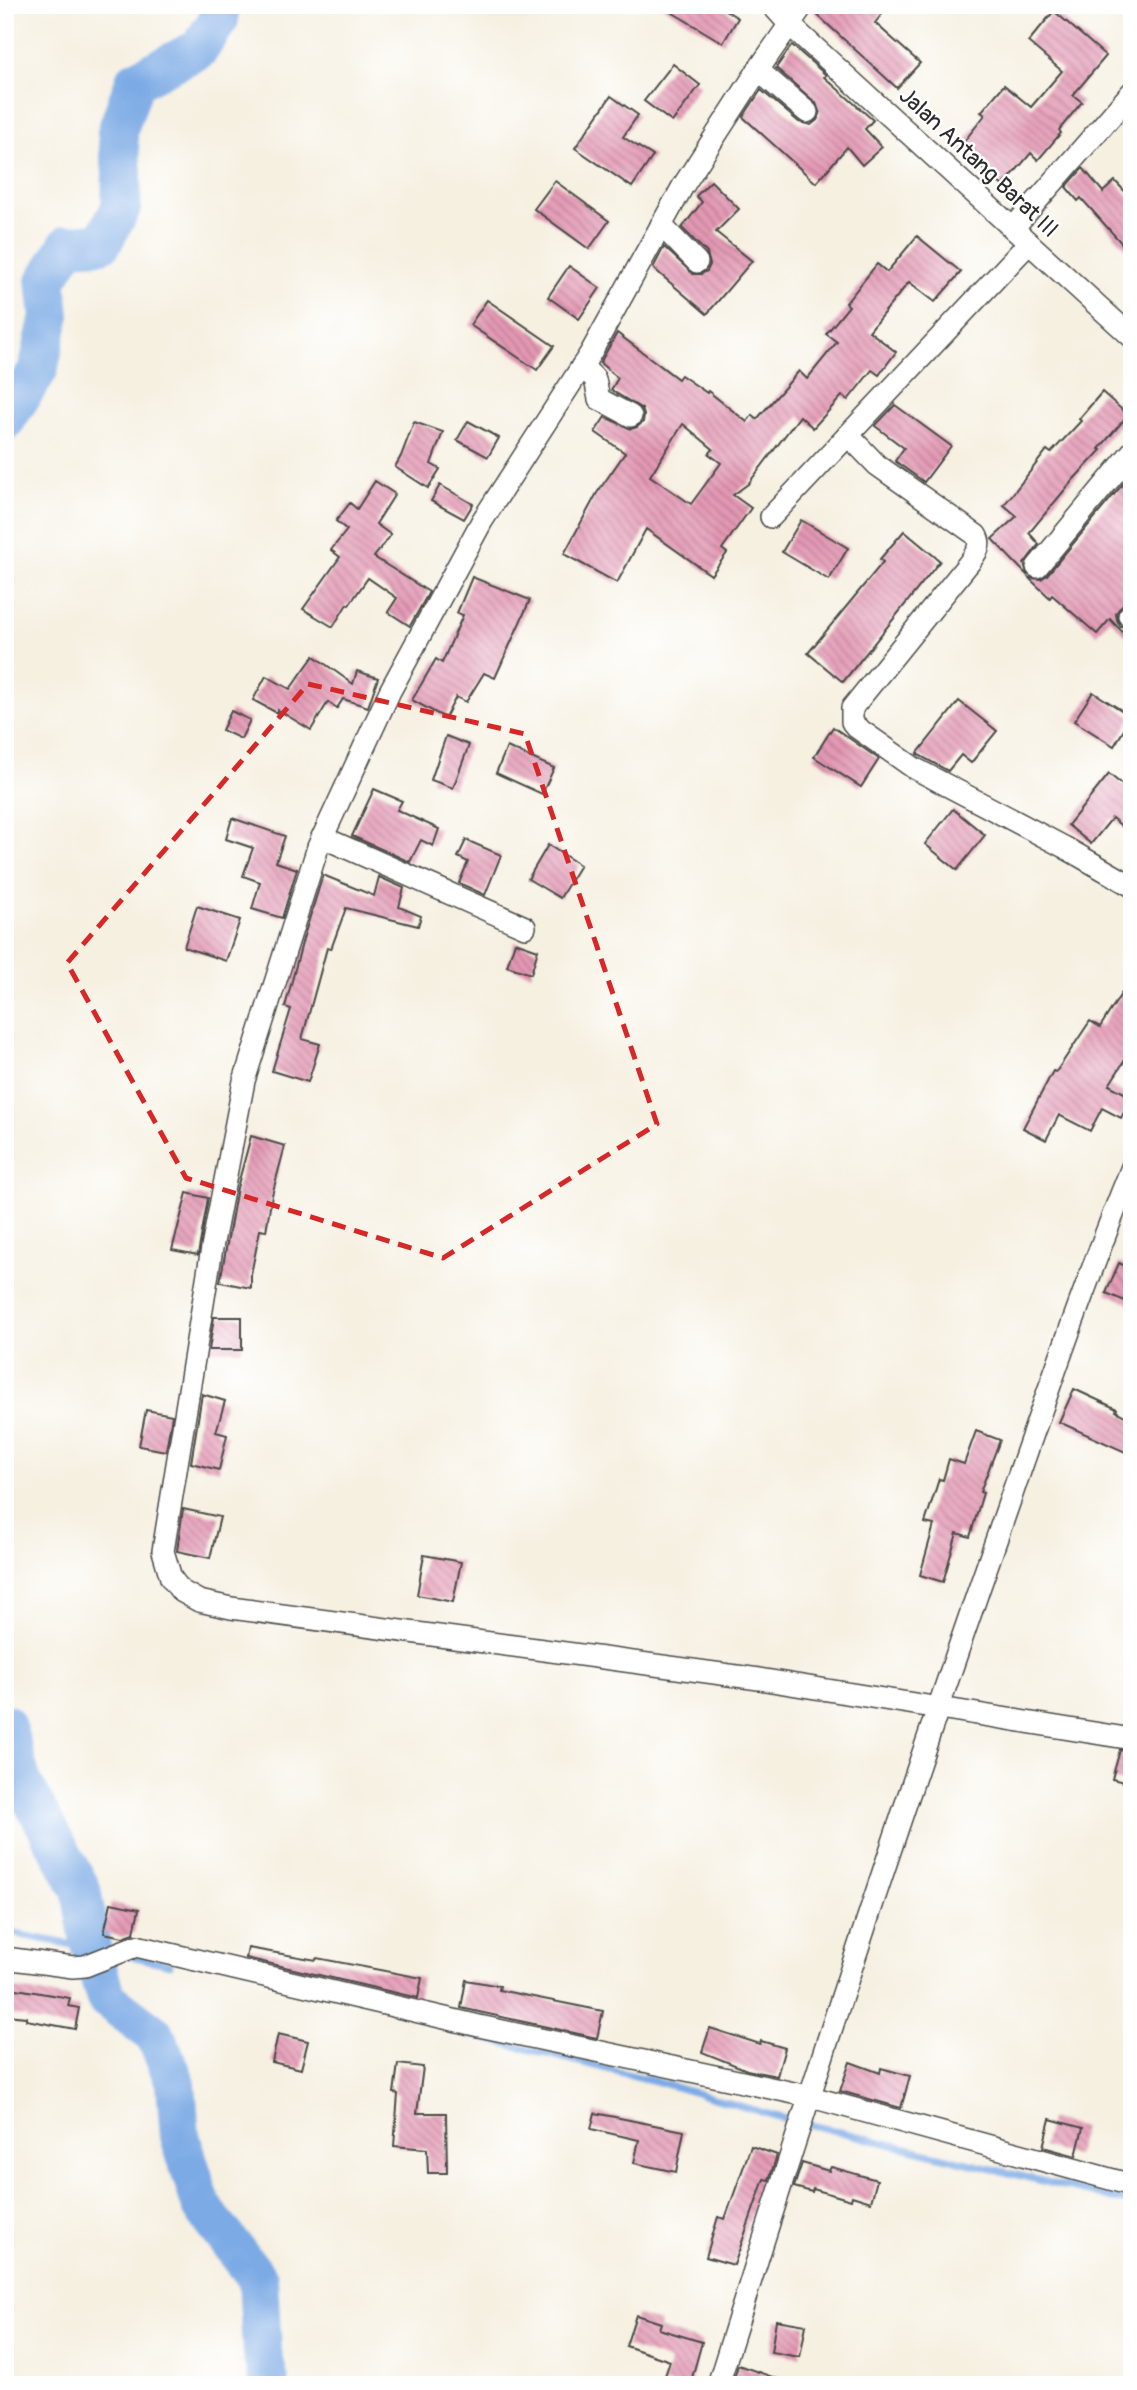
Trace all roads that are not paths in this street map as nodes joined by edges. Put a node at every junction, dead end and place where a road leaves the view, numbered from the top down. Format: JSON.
{"nodes":[{"id":1,"x":772,"y":5,"type":"edge"},
{"id":2,"x":803,"y":5,"type":"edge"},
{"id":3,"x":790,"y":25,"type":"junction"},
{"id":4,"x":758,"y":70,"type":"junction"},
{"id":5,"x":1132,"y":92,"type":"edge"},
{"id":6,"x":807,"y":112,"type":"dead end"},
{"id":7,"x":661,"y":225,"type":"junction"},
{"id":8,"x":1014,"y":227,"type":"junction"},
{"id":9,"x":1028,"y":244,"type":"junction"},
{"id":10,"x":698,"y":262,"type":"dead end"},
{"id":11,"x":1132,"y":337,"type":"edge"},
{"id":12,"x":582,"y":366,"type":"junction"},
{"id":13,"x":631,"y":416,"type":"dead end"},
{"id":14,"x":848,"y":435,"type":"junction"},
{"id":15,"x":1132,"y":452,"type":"edge"},
{"id":16,"x":771,"y":517,"type":"dead end"},
{"id":17,"x":1037,"y":567,"type":"dead end"},
{"id":18,"x":322,"y":837,"type":"junction"},
{"id":19,"x":1132,"y":886,"type":"edge"},
{"id":20,"x":525,"y":927,"type":"dead end"},
{"id":21,"x":1132,"y":1167,"type":"edge"},
{"id":22,"x":939,"y":1707,"type":"junction"},
{"id":23,"x":1131,"y":1737,"type":"edge"},
{"id":24,"x":5,"y":1958,"type":"edge"},
{"id":25,"x":804,"y":2112,"type":"junction"},
{"id":26,"x":1132,"y":2185,"type":"edge"},
{"id":27,"x":718,"y":2385,"type":"edge"}],
"edges":[{"from":1,"to":3,"type":"street","name":"Jalan Antang Barat III"},
{"from":2,"to":3,"type":"street"},
{"from":3,"to":4,"type":"street"},
{"from":3,"to":8,"type":"street","name":"Jalan Antang Barat III"},
{"from":4,"to":6,"type":"street"},
{"from":4,"to":7,"type":"street"},
{"from":5,"to":8,"type":"street"},
{"from":7,"to":10,"type":"street"},
{"from":7,"to":12,"type":"street"},
{"from":8,"to":9,"type":"street","name":"Jalan Antang Barat III"},
{"from":9,"to":11,"type":"street","name":"Jalan Antang Barat III"},
{"from":9,"to":14,"type":"street"},
{"from":12,"to":13,"type":"street"},
{"from":12,"to":18,"type":"street"},
{"from":14,"to":16,"type":"street"},
{"from":14,"to":19,"type":"street"},
{"from":15,"to":17,"type":"street"},
{"from":18,"to":20,"type":"street"},
{"from":18,"to":22,"type":"street"},
{"from":21,"to":22,"type":"street"},
{"from":22,"to":23,"type":"street"},
{"from":22,"to":25,"type":"street"},
{"from":24,"to":25,"type":"street"},
{"from":25,"to":26,"type":"street"},
{"from":25,"to":27,"type":"street"}]}
